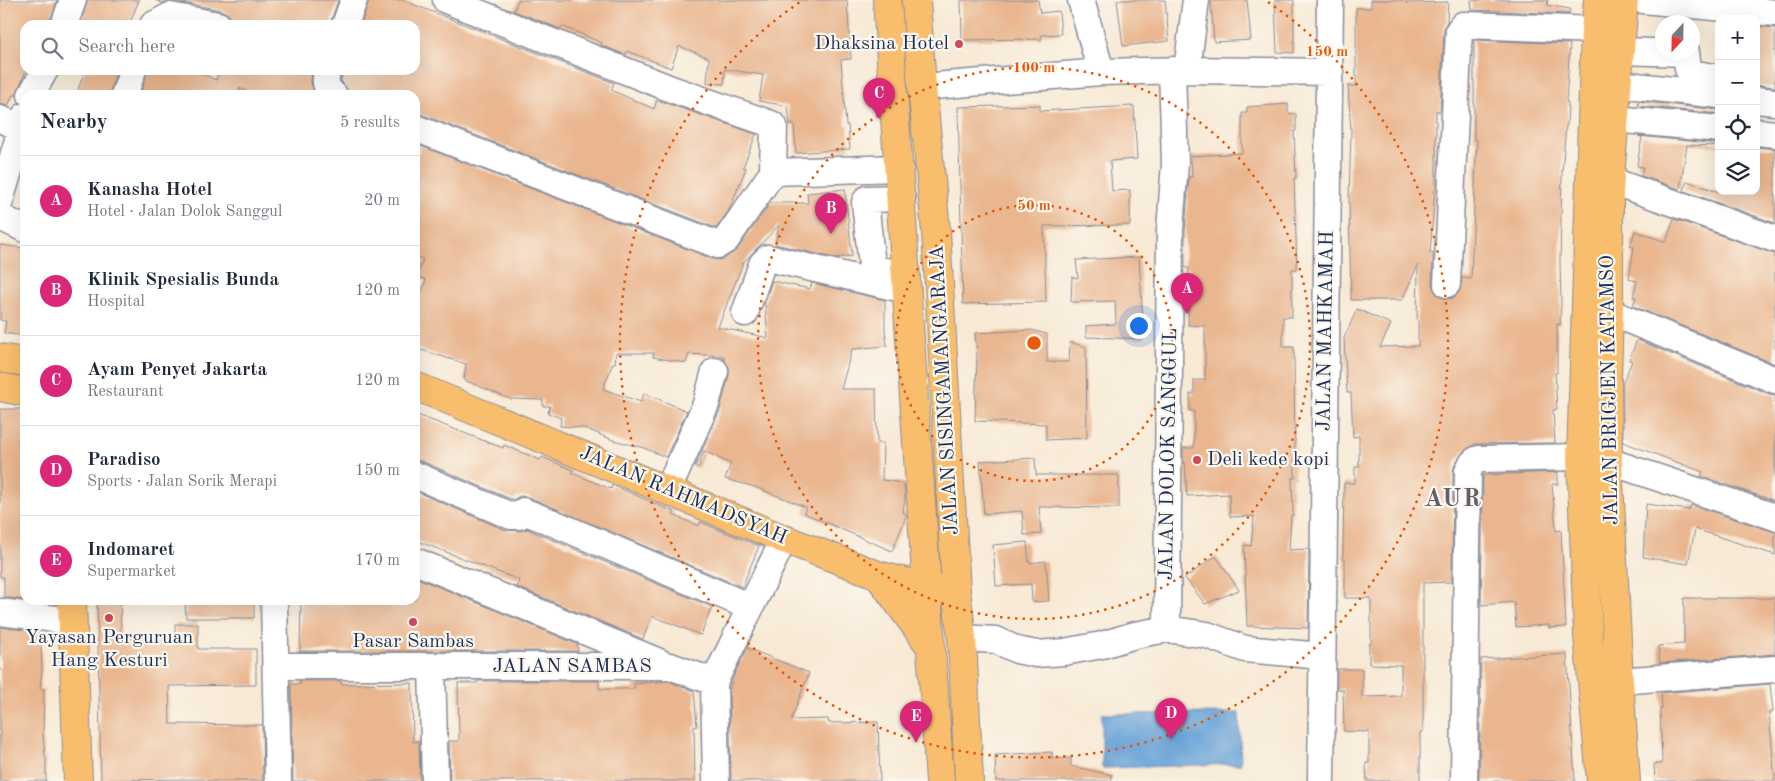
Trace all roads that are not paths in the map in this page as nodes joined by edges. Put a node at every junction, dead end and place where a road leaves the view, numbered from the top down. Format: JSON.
{"nodes":[{"id":1,"x":73,"y":0,"type":"edge"},
{"id":2,"x":354,"y":0,"type":"edge"},
{"id":3,"x":446,"y":0,"type":"edge"},
{"id":4,"x":916,"y":0,"type":"edge"},
{"id":5,"x":1081,"y":0,"type":"edge"},
{"id":6,"x":1196,"y":0,"type":"edge"},
{"id":7,"x":1330,"y":0,"type":"edge"},
{"id":8,"x":1598,"y":0,"type":"edge"},
{"id":9,"x":1624,"y":0,"type":"edge"},
{"id":10,"x":1643,"y":0,"type":"edge"},
{"id":11,"x":885,"y":1,"type":"edge"},
{"id":12,"x":1775,"y":13,"type":"edge"},
{"id":13,"x":1688,"y":14,"type":"edge"},
{"id":14,"x":66,"y":20,"type":"edge"},
{"id":15,"x":162,"y":20,"type":"edge"},
{"id":16,"x":191,"y":20,"type":"edge"},
{"id":17,"x":346,"y":20,"type":"edge"},
{"id":18,"x":1595,"y":30,"type":"junction"},
{"id":19,"x":1619,"y":51,"type":"junction"},
{"id":20,"x":1655,"y":52,"type":"edge"},
{"id":21,"x":1687,"y":60,"type":"edge"},
{"id":22,"x":1179,"y":70,"type":"junction"},
{"id":23,"x":1101,"y":72,"type":"junction"},
{"id":24,"x":1330,"y":72,"type":"junction"},
{"id":25,"x":42,"y":75,"type":"edge"},
{"id":26,"x":131,"y":75,"type":"edge"},
{"id":27,"x":1715,"y":77,"type":"edge"},
{"id":28,"x":1618,"y":84,"type":"junction"},
{"id":29,"x":922,"y":87,"type":"junction"},
{"id":30,"x":34,"y":90,"type":"edge"},
{"id":31,"x":126,"y":90,"type":"edge"},
{"id":32,"x":1715,"y":96,"type":"edge"},
{"id":33,"x":1760,"y":100,"type":"edge"},
{"id":34,"x":1775,"y":102,"type":"edge"},
{"id":35,"x":1615,"y":119,"type":"junction"},
{"id":36,"x":16,"y":121,"type":"edge"},
{"id":37,"x":1715,"y":129,"type":"edge"},
{"id":38,"x":420,"y":130,"type":"edge"},
{"id":39,"x":1760,"y":132,"type":"edge"},
{"id":40,"x":1775,"y":134,"type":"edge"},
{"id":41,"x":900,"y":168,"type":"junction"},
{"id":42,"x":773,"y":172,"type":"junction"},
{"id":43,"x":1609,"y":180,"type":"junction"},
{"id":44,"x":902,"y":198,"type":"junction"},
{"id":45,"x":0,"y":201,"type":"edge"},
{"id":46,"x":0,"y":217,"type":"edge"},
{"id":47,"x":20,"y":227,"type":"edge"},
{"id":48,"x":1775,"y":239,"type":"edge"},
{"id":49,"x":906,"y":282,"type":"junction"},
{"id":50,"x":1446,"y":284,"type":"dead end"},
{"id":51,"x":1610,"y":312,"type":"junction"},
{"id":52,"x":745,"y":313,"type":"dead end"},
{"id":53,"x":0,"y":358,"type":"edge"},
{"id":54,"x":20,"y":361,"type":"edge"},
{"id":55,"x":715,"y":371,"type":"dead end"},
{"id":56,"x":1775,"y":380,"type":"edge"},
{"id":57,"x":0,"y":387,"type":"edge"},
{"id":58,"x":420,"y":388,"type":"edge"},
{"id":59,"x":20,"y":391,"type":"edge"},
{"id":60,"x":1581,"y":457,"type":"junction"},
{"id":61,"x":1608,"y":461,"type":"junction"},
{"id":62,"x":420,"y":477,"type":"edge"},
{"id":63,"x":668,"y":490,"type":"junction"},
{"id":64,"x":1775,"y":517,"type":"edge"},
{"id":65,"x":784,"y":539,"type":"junction"},
{"id":66,"x":420,"y":563,"type":"edge"},
{"id":67,"x":878,"y":575,"type":"junction"},
{"id":68,"x":926,"y":588,"type":"junction"},
{"id":69,"x":956,"y":591,"type":"junction"},
{"id":70,"x":274,"y":605,"type":"edge"},
{"id":71,"x":750,"y":607,"type":"junction"},
{"id":72,"x":72,"y":611,"type":"edge"},
{"id":73,"x":0,"y":612,"type":"edge"},
{"id":74,"x":1167,"y":629,"type":"junction"},
{"id":75,"x":962,"y":638,"type":"junction"},
{"id":76,"x":932,"y":648,"type":"junction"},
{"id":77,"x":1322,"y":656,"type":"junction"},
{"id":78,"x":277,"y":666,"type":"junction"},
{"id":79,"x":670,"y":666,"type":"junction"},
{"id":80,"x":432,"y":667,"type":"junction"},
{"id":81,"x":1775,"y":669,"type":"edge"},
{"id":82,"x":1619,"y":681,"type":"junction"},
{"id":83,"x":714,"y":682,"type":"junction"},
{"id":84,"x":938,"y":750,"type":"junction"},
{"id":85,"x":967,"y":750,"type":"junction"},
{"id":86,"x":78,"y":781,"type":"edge"},
{"id":87,"x":278,"y":781,"type":"edge"},
{"id":88,"x":435,"y":781,"type":"edge"},
{"id":89,"x":716,"y":781,"type":"edge"},
{"id":90,"x":940,"y":781,"type":"edge"},
{"id":91,"x":969,"y":781,"type":"edge"},
{"id":92,"x":1321,"y":781,"type":"edge"},
{"id":93,"x":1464,"y":781,"type":"edge"},
{"id":94,"x":1601,"y":781,"type":"edge"},
{"id":95,"x":1626,"y":781,"type":"edge"}],
"edges":[{"from":1,"to":14,"type":"street"},
{"from":2,"to":17,"type":"street"},
{"from":3,"to":42,"type":"street"},
{"from":4,"to":29,"type":"main road","name":"JALAN SISINGAMANGARAJA"},
{"from":5,"to":23,"type":"street"},
{"from":6,"to":22,"type":"street","name":"JALAN DOLOK SANGGUL"},
{"from":7,"to":24,"type":"street","name":"JALAN MAHKAMAH"},
{"from":8,"to":18,"type":"main road","name":"JALAN BRIGJEN KATAMSO"},
{"from":9,"to":19,"type":"main road","name":"JALAN BRIGJEN KATAMSO"},
{"from":10,"to":13,"type":"street"},
{"from":11,"to":41,"type":"main road","name":"JALAN SISINGAMANGARAJA"},
{"from":12,"to":13,"type":"street"},
{"from":15,"to":16,"type":"street"},
{"from":18,"to":50,"type":"street"},
{"from":18,"to":60,"type":"main road","name":"JALAN BRIGJEN KATAMSO"},
{"from":19,"to":20,"type":"street"},
{"from":19,"to":28,"type":"main road","name":"JALAN BRIGJEN KATAMSO"},
{"from":21,"to":27,"type":"street"},
{"from":22,"to":23,"type":"street"},
{"from":22,"to":24,"type":"street"},
{"from":22,"to":74,"type":"street","name":"JALAN DOLOK SANGGUL"},
{"from":23,"to":29,"type":"street"},
{"from":24,"to":77,"type":"street","name":"JALAN MAHKAMAH"},
{"from":25,"to":30,"type":"street"},
{"from":26,"to":31,"type":"street"},
{"from":28,"to":32,"type":"street"},
{"from":28,"to":35,"type":"main road","name":"JALAN BRIGJEN KATAMSO"},
{"from":29,"to":69,"type":"main road","name":"JALAN SISINGAMANGARAJA"},
{"from":33,"to":34,"type":"street"},
{"from":35,"to":37,"type":"street"},
{"from":35,"to":43,"type":"main road","name":"JALAN BRIGJEN KATAMSO"},
{"from":36,"to":45,"type":"street"},
{"from":38,"to":42,"type":"street"},
{"from":39,"to":40,"type":"street"},
{"from":41,"to":42,"type":"street"},
{"from":41,"to":44,"type":"main road","name":"JALAN SISINGAMANGARAJA"},
{"from":43,"to":48,"type":"street"},
{"from":43,"to":51,"type":"main road","name":"JALAN BRIGJEN KATAMSO"},
{"from":44,"to":49,"type":"main road","name":"JALAN SISINGAMANGARAJA"},
{"from":44,"to":49,"type":"street"},
{"from":46,"to":47,"type":"street"},
{"from":49,"to":52,"type":"street"},
{"from":49,"to":68,"type":"main road","name":"JALAN SISINGAMANGARAJA"},
{"from":51,"to":56,"type":"street"},
{"from":51,"to":61,"type":"main road","name":"JALAN BRIGJEN KATAMSO"},
{"from":53,"to":54,"type":"main road"},
{"from":55,"to":63,"type":"street"},
{"from":57,"to":59,"type":"main road"},
{"from":58,"to":63,"type":"main road","name":"JALAN RAHMADSYAH"},
{"from":60,"to":61,"type":"main road"},
{"from":60,"to":93,"type":"street"},
{"from":60,"to":94,"type":"main road","name":"JALAN BRIGJEN KATAMSO"},
{"from":61,"to":64,"type":"street"},
{"from":61,"to":82,"type":"main road","name":"JALAN BRIGJEN KATAMSO"},
{"from":62,"to":71,"type":"street"},
{"from":63,"to":65,"type":"main road","name":"JALAN RAHMADSYAH"},
{"from":65,"to":67,"type":"main road","name":"JALAN RAHMADSYAH"},
{"from":65,"to":71,"type":"street"},
{"from":66,"to":79,"type":"street"},
{"from":67,"to":68,"type":"main road","name":"JALAN RAHMADSYAH"},
{"from":67,"to":76,"type":"main road"},
{"from":68,"to":69,"type":"main road","name":"JALAN RAHMADSYAH"},
{"from":68,"to":76,"type":"main road","name":"JALAN SISINGAMANGARAJA"},
{"from":69,"to":75,"type":"main road","name":"JALAN SISINGAMANGARAJA"},
{"from":70,"to":78,"type":"street"},
{"from":71,"to":83,"type":"street"},
{"from":72,"to":73,"type":"street"},
{"from":72,"to":86,"type":"main road"},
{"from":74,"to":75,"type":"street"},
{"from":74,"to":77,"type":"street"},
{"from":75,"to":85,"type":"main road","name":"JALAN SISINGAMANGARAJA"},
{"from":76,"to":84,"type":"main road","name":"JALAN SISINGAMANGARAJA"},
{"from":77,"to":92,"type":"street","name":"JALAN MAHKAMAH"},
{"from":78,"to":80,"type":"street","name":"JALAN SAMBAS"},
{"from":78,"to":87,"type":"street"},
{"from":79,"to":80,"type":"street","name":"JALAN SAMBAS"},
{"from":79,"to":83,"type":"street","name":"JALAN SAMBAS"},
{"from":80,"to":88,"type":"street"},
{"from":81,"to":82,"type":"street"},
{"from":82,"to":95,"type":"main road","name":"JALAN BRIGJEN KATAMSO"},
{"from":83,"to":89,"type":"street"},
{"from":84,"to":85,"type":"main road"},
{"from":84,"to":90,"type":"main road","name":"JALAN SISINGAMANGARAJA"},
{"from":85,"to":91,"type":"main road","name":"JALAN SISINGAMANGARAJA"}]}
